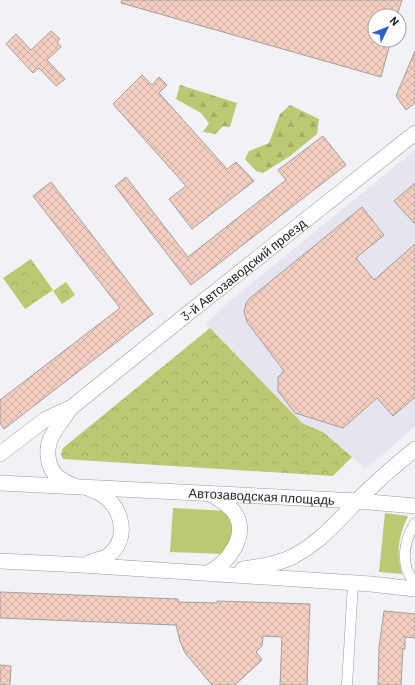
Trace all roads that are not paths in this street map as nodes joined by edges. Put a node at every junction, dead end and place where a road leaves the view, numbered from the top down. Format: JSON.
{"nodes":[{"id":1,"x":415,"y":133,"type":"edge"},
{"id":2,"x":72,"y":407,"type":"junction"},
{"id":3,"x":415,"y":449,"type":"edge"},
{"id":4,"x":0,"y":454,"type":"edge"},
{"id":5,"x":0,"y":483,"type":"edge"},
{"id":6,"x":83,"y":488,"type":"junction"},
{"id":7,"x":209,"y":494,"type":"junction"},
{"id":8,"x":358,"y":501,"type":"junction"},
{"id":9,"x":415,"y":506,"type":"edge"},
{"id":10,"x":415,"y":523,"type":"edge"},
{"id":11,"x":0,"y":561,"type":"edge"},
{"id":12,"x":82,"y":565,"type":"junction"},
{"id":13,"x":212,"y":573,"type":"junction"},
{"id":14,"x":353,"y":583,"type":"junction"},
{"id":15,"x":415,"y":583,"type":"edge"},
{"id":16,"x":415,"y":589,"type":"edge"},
{"id":17,"x":347,"y":685,"type":"edge"}],
"edges":[{"from":1,"to":2,"type":"main road","name":"3-й Автозаводский проезд"},
{"from":2,"to":4,"type":"main road","name":"3-й Автозаводский проезд"},
{"from":2,"to":6,"type":"main road","name":"3-й Автозаводский проезд"},
{"from":3,"to":8,"type":"main road"},
{"from":5,"to":6,"type":"main road","name":"Автозаводская площадь"},
{"from":6,"to":7,"type":"main road","name":"Автозаводская площадь"},
{"from":6,"to":12,"type":"main road","name":"3-й Автозаводский проезд"},
{"from":7,"to":8,"type":"main road","name":"Автозаводская площадь"},
{"from":7,"to":13,"type":"main road"},
{"from":8,"to":9,"type":"main road"},
{"from":8,"to":13,"type":"main road","name":"Автозаводская площадь"},
{"from":10,"to":15,"type":"street"},
{"from":11,"to":12,"type":"main road","name":"Автозаводская площадь"},
{"from":12,"to":13,"type":"main road","name":"Автозаводская площадь"},
{"from":13,"to":14,"type":"main road","name":"Автозаводская площадь"},
{"from":14,"to":16,"type":"main road","name":"Автозаводская площадь"},
{"from":14,"to":17,"type":"street"}]}
